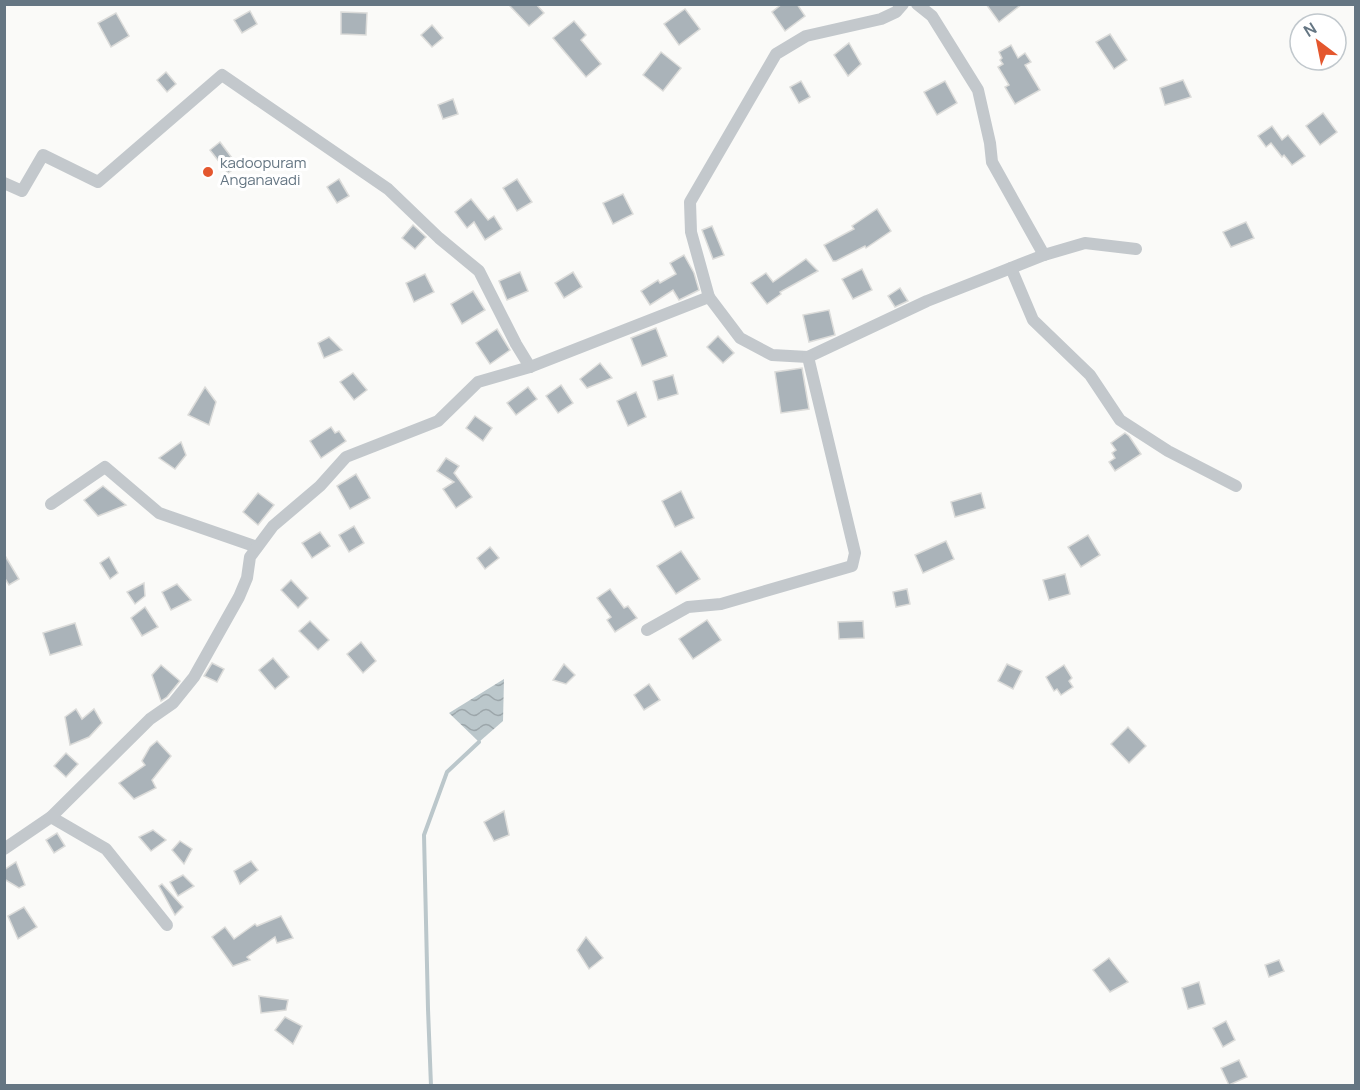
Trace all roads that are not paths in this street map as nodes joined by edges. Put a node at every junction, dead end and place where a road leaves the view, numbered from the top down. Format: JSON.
{"nodes":[{"id":1,"x":903,"y":4,"type":"edge"},
{"id":2,"x":917,"y":4,"type":"edge"},
{"id":3,"x":4,"y":183,"type":"edge"},
{"id":4,"x":1137,"y":249,"type":"dead end"},
{"id":5,"x":1044,"y":255,"type":"junction"},
{"id":6,"x":1011,"y":268,"type":"junction"},
{"id":7,"x":709,"y":297,"type":"junction"},
{"id":8,"x":808,"y":357,"type":"junction"},
{"id":9,"x":531,"y":368,"type":"junction"},
{"id":10,"x":1236,"y":486,"type":"dead end"},
{"id":11,"x":51,"y":504,"type":"dead end"},
{"id":12,"x":257,"y":547,"type":"junction"},
{"id":13,"x":647,"y":630,"type":"dead end"},
{"id":14,"x":51,"y":817,"type":"junction"},
{"id":15,"x":4,"y":849,"type":"edge"},
{"id":16,"x":167,"y":925,"type":"dead end"}],
"edges":[{"from":1,"to":7,"type":"street"},
{"from":2,"to":5,"type":"street"},
{"from":3,"to":9,"type":"street"},
{"from":4,"to":5,"type":"street"},
{"from":5,"to":6,"type":"street"},
{"from":6,"to":8,"type":"street"},
{"from":6,"to":10,"type":"street"},
{"from":7,"to":8,"type":"street"},
{"from":7,"to":9,"type":"street"},
{"from":8,"to":13,"type":"street"},
{"from":9,"to":12,"type":"street"},
{"from":11,"to":12,"type":"street"},
{"from":12,"to":14,"type":"street"},
{"from":14,"to":15,"type":"street"},
{"from":14,"to":16,"type":"street"}]}
